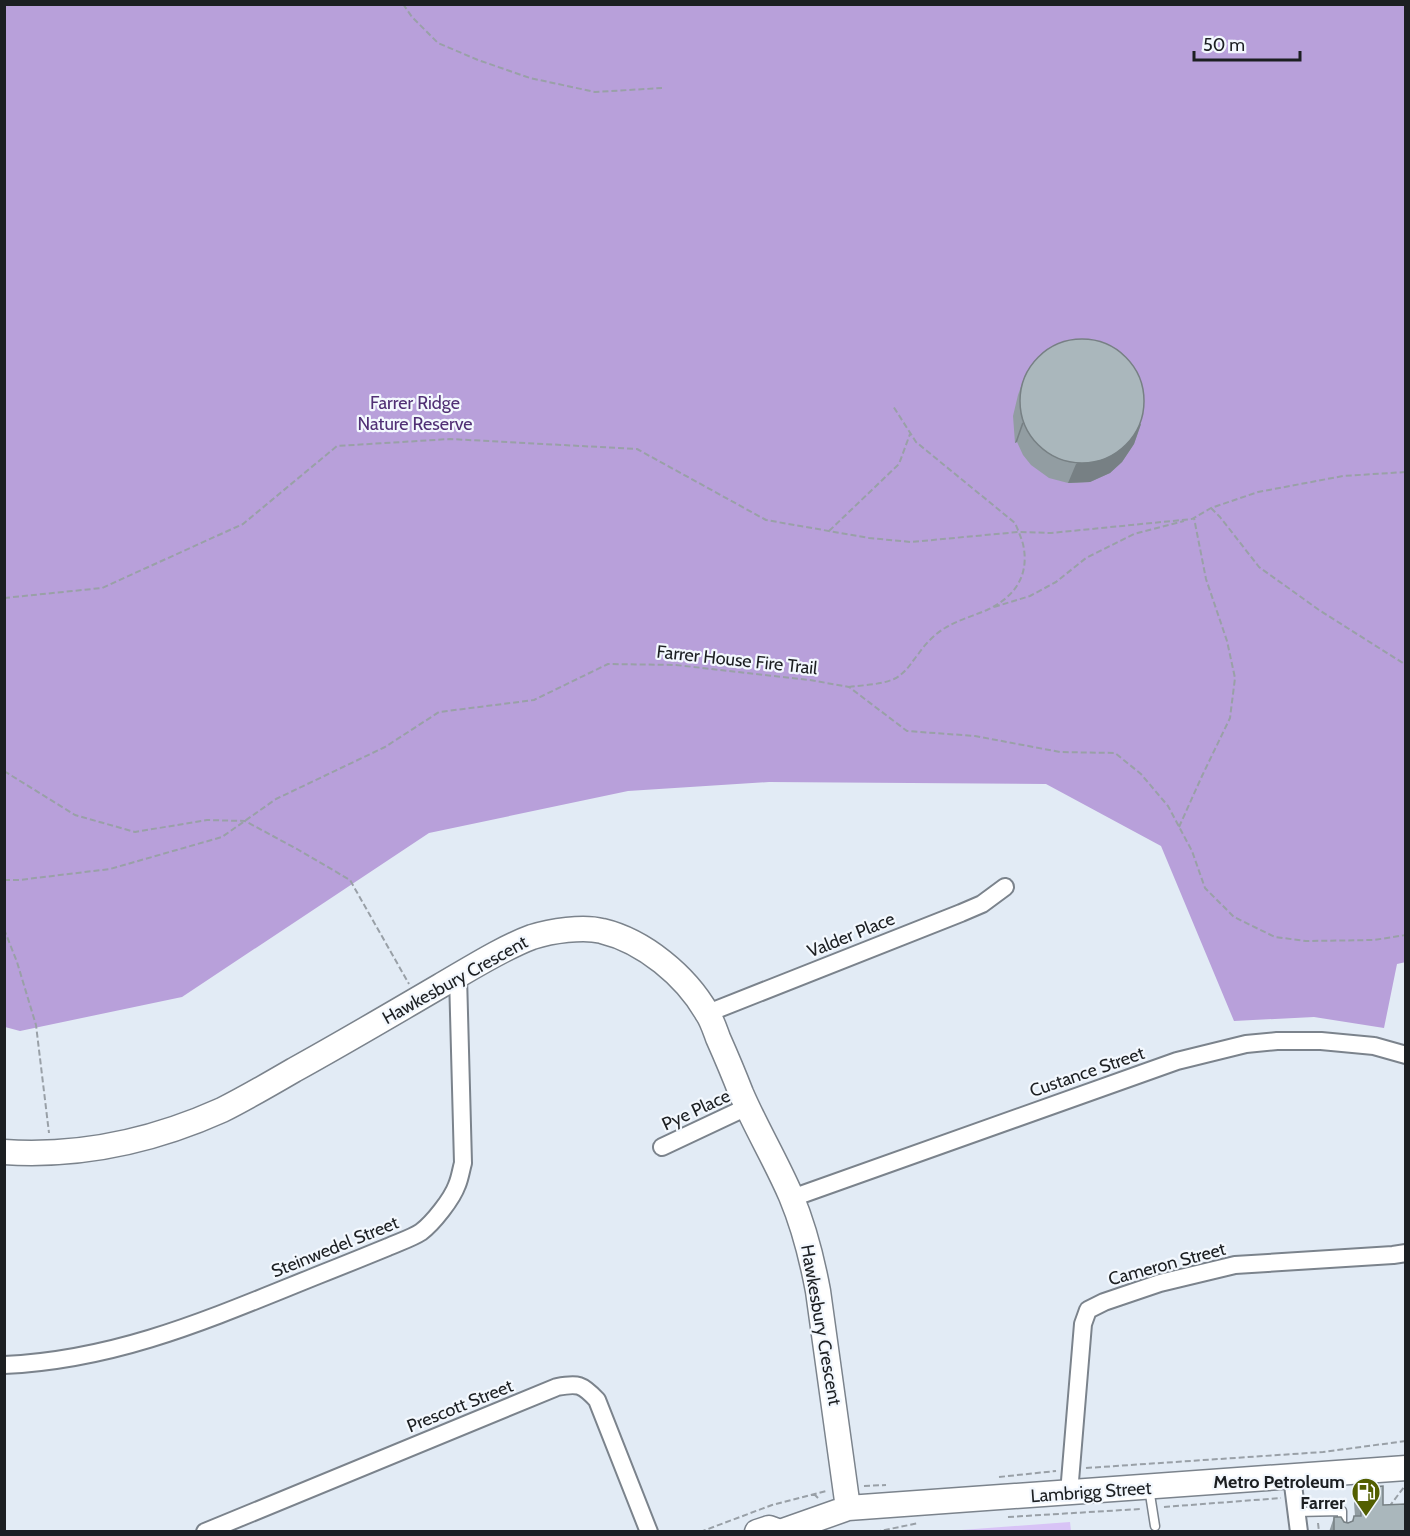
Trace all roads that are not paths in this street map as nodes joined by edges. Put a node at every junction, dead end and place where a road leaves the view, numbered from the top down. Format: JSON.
{"nodes":[{"id":1,"x":1005,"y":887,"type":"dead end"},
{"id":2,"x":458,"y":976,"type":"junction"},
{"id":3,"x":708,"y":1013,"type":"junction"},
{"id":4,"x":1406,"y":1055,"type":"edge"},
{"id":5,"x":747,"y":1107,"type":"junction"},
{"id":6,"x":662,"y":1147,"type":"dead end"},
{"id":7,"x":4,"y":1152,"type":"edge"},
{"id":8,"x":792,"y":1198,"type":"junction"},
{"id":9,"x":1406,"y":1253,"type":"edge"},
{"id":10,"x":4,"y":1365,"type":"edge"},
{"id":11,"x":1406,"y":1468,"type":"edge"},
{"id":12,"x":1292,"y":1477,"type":"junction"},
{"id":13,"x":1149,"y":1487,"type":"junction"},
{"id":14,"x":1069,"y":1493,"type":"junction"},
{"id":15,"x":848,"y":1508,"type":"junction"},
{"id":16,"x":1296,"y":1512,"type":"junction"},
{"id":17,"x":1155,"y":1526,"type":"dead end"},
{"id":18,"x":205,"y":1532,"type":"edge"},
{"id":19,"x":649,"y":1532,"type":"edge"},
{"id":20,"x":758,"y":1532,"type":"edge"},
{"id":21,"x":780,"y":1532,"type":"edge"},
{"id":22,"x":1299,"y":1532,"type":"edge"},
{"id":23,"x":1342,"y":1532,"type":"edge"}],
"edges":[{"from":1,"to":3,"type":"street","name":"Valder Place"},
{"from":2,"to":3,"type":"street","name":"Hawkesbury Crescent"},
{"from":2,"to":7,"type":"street","name":"Hawkesbury Crescent"},
{"from":2,"to":10,"type":"street","name":"Steinwedel Street"},
{"from":3,"to":5,"type":"street","name":"Hawkesbury Crescent"},
{"from":4,"to":8,"type":"street","name":"Custance Street"},
{"from":5,"to":6,"type":"street","name":"Pye Place"},
{"from":5,"to":8,"type":"street","name":"Hawkesbury Crescent"},
{"from":8,"to":15,"type":"street","name":"Hawkesbury Crescent"},
{"from":9,"to":14,"type":"street","name":"Cameron Street"},
{"from":11,"to":12,"type":"street","name":"Lambrigg Street"},
{"from":12,"to":13,"type":"street","name":"Lambrigg Street"},
{"from":12,"to":16,"type":"street"},
{"from":13,"to":14,"type":"street","name":"Lambrigg Street"},
{"from":13,"to":17,"type":"lane"},
{"from":14,"to":15,"type":"street","name":"Lambrigg Street"},
{"from":15,"to":21,"type":"street","name":"Lambrigg Street"},
{"from":16,"to":22,"type":"street"},
{"from":16,"to":23,"type":"lane"},
{"from":18,"to":19,"type":"street","name":"Prescott Street"},
{"from":20,"to":21,"type":"street","name":"Lambrigg Street"}]}
